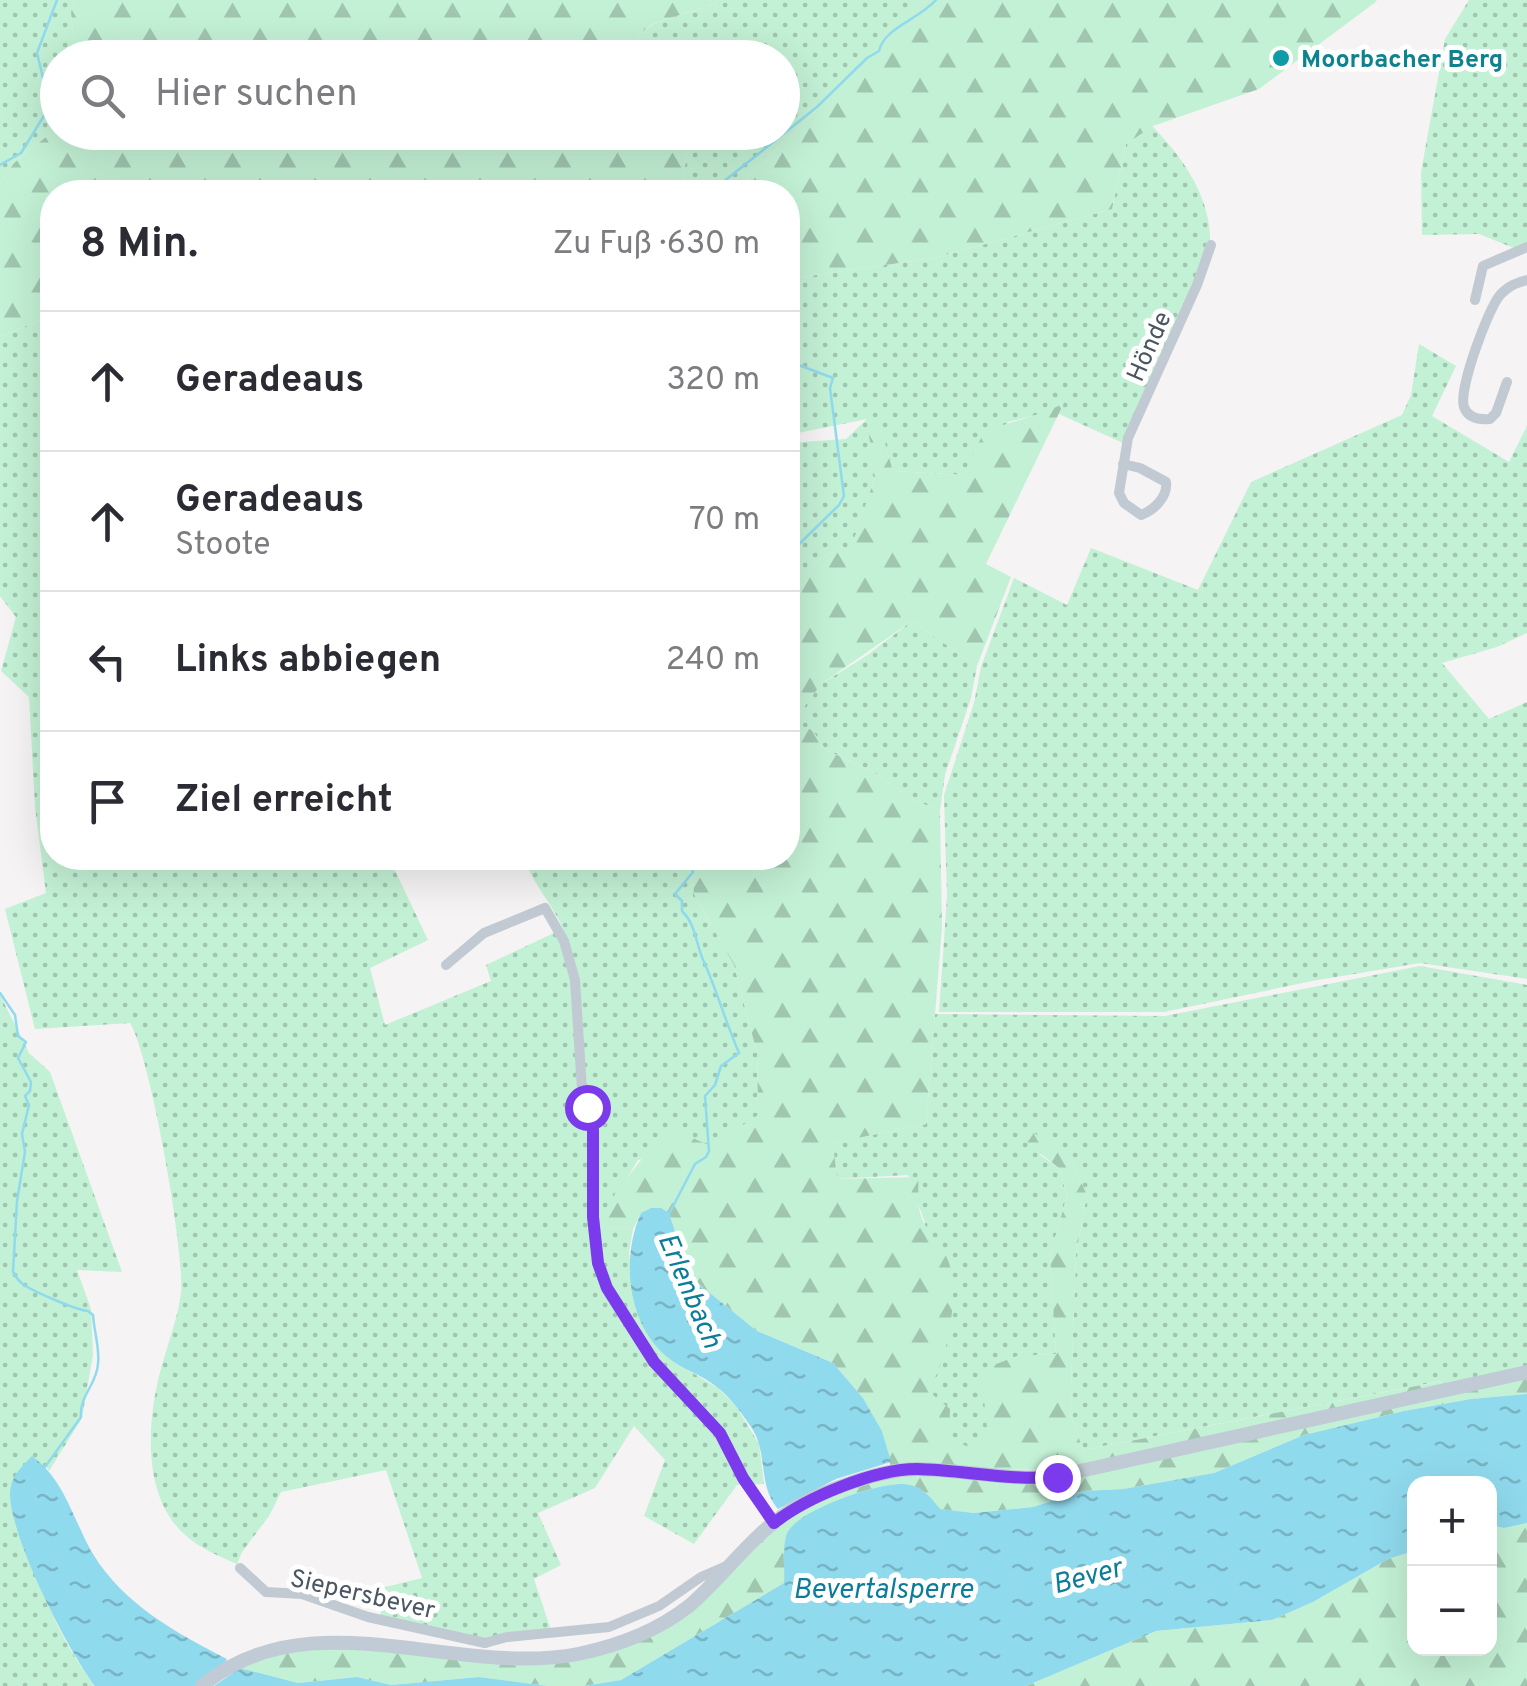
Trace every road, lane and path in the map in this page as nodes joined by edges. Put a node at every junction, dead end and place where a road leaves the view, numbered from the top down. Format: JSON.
{"nodes":[{"id":1,"x":1211,"y":244,"type":"dead end"},
{"id":2,"x":1527,"y":248,"type":"edge"},
{"id":3,"x":1527,"y":280,"type":"edge"},
{"id":4,"x":1474,"y":300,"type":"dead end"},
{"id":5,"x":1507,"y":382,"type":"dead end"},
{"id":6,"x":1123,"y":464,"type":"junction"},
{"id":7,"x":446,"y":965,"type":"dead end"},
{"id":8,"x":1527,"y":1372,"type":"edge"},
{"id":9,"x":774,"y":1523,"type":"junction"},
{"id":10,"x":732,"y":1564,"type":"junction"},
{"id":11,"x":240,"y":1568,"type":"dead end"},
{"id":12,"x":485,"y":1649,"type":"junction"},
{"id":13,"x":202,"y":1686,"type":"edge"}],
"edges":[{"from":1,"to":6,"type":"street","name":"Hönde"},
{"from":2,"to":4,"type":"street"},
{"from":3,"to":5,"type":"street"},
{"from":6,"to":6,"type":"street","name":"Hönde"},
{"from":7,"to":9,"type":"street"},
{"from":8,"to":9,"type":"street"},
{"from":9,"to":10,"type":"street"},
{"from":10,"to":12,"type":"street"},
{"from":10,"to":12,"type":"street"},
{"from":11,"to":12,"type":"street","name":"Siepersbever"},
{"from":12,"to":13,"type":"street"}]}
